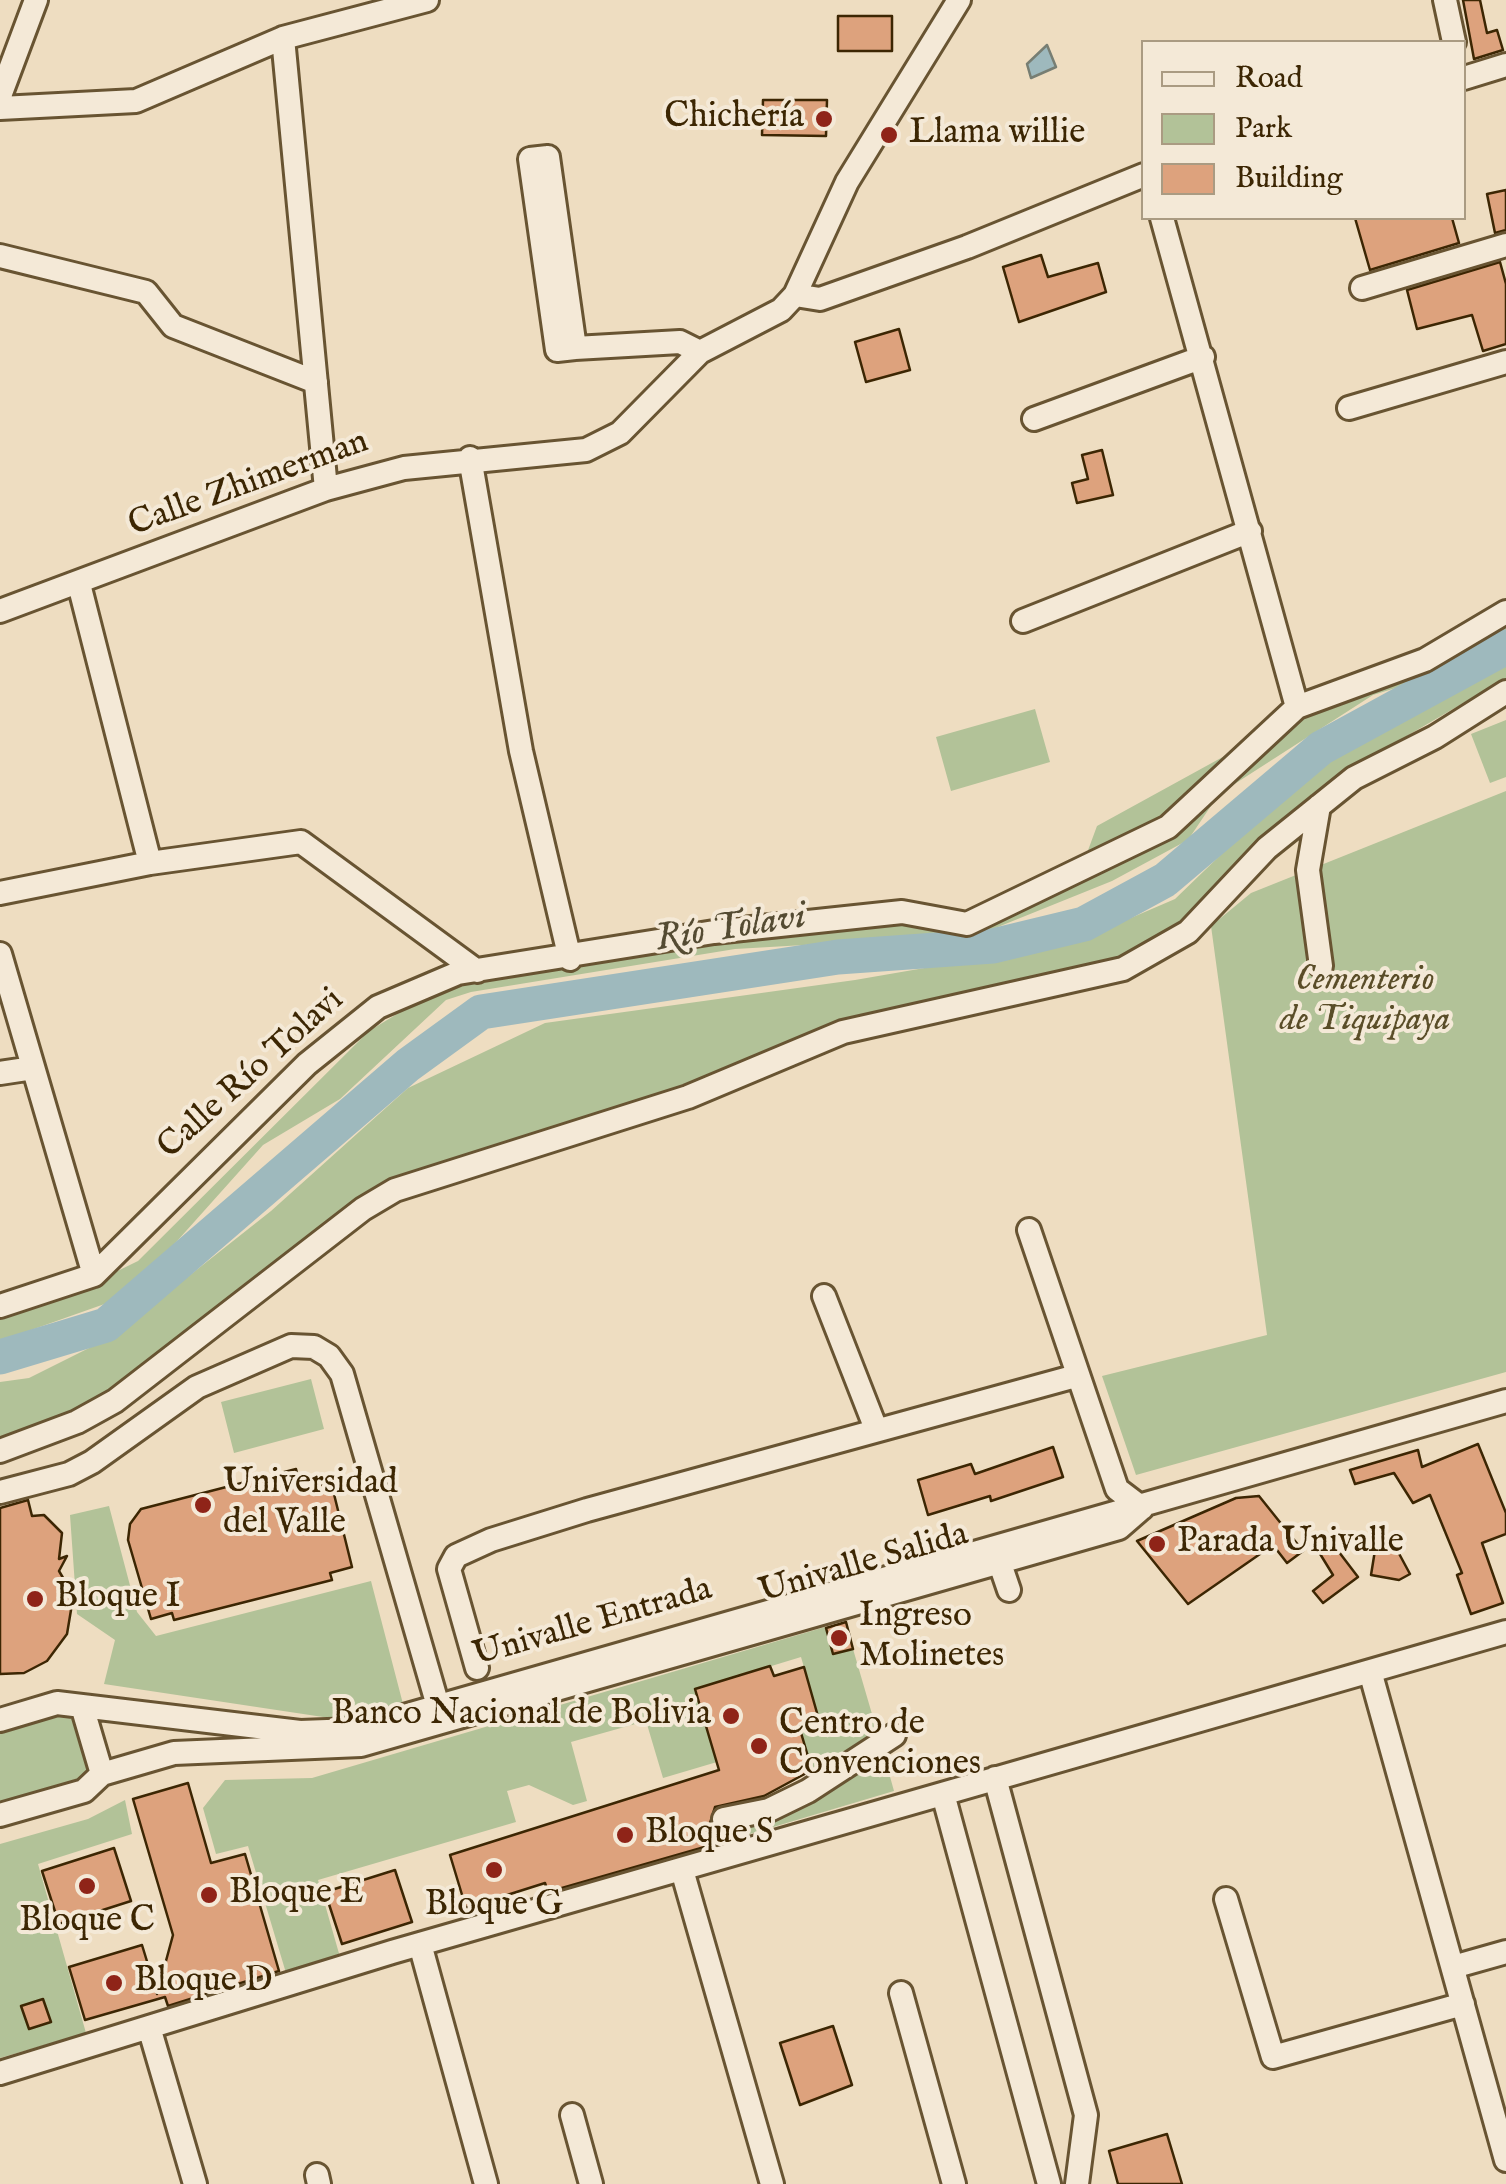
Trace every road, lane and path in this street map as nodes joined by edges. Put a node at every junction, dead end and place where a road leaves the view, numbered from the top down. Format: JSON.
{"nodes":[{"id":1,"x":36,"y":0,"type":"edge"},
{"id":2,"x":427,"y":0,"type":"edge"},
{"id":3,"x":959,"y":0,"type":"edge"},
{"id":4,"x":1445,"y":0,"type":"edge"},
{"id":5,"x":284,"y":38,"type":"junction"},
{"id":6,"x":1454,"y":40,"type":"edge"},
{"id":7,"x":1506,"y":65,"type":"edge"},
{"id":8,"x":1466,"y":77,"type":"edge"},
{"id":9,"x":0,"y":96,"type":"edge"},
{"id":10,"x":0,"y":108,"type":"edge"},
{"id":11,"x":1141,"y":175,"type":"edge"},
{"id":12,"x":1163,"y":220,"type":"edge"},
{"id":13,"x":1506,"y":245,"type":"edge"},
{"id":14,"x":0,"y":256,"type":"edge"},
{"id":15,"x":1362,"y":288,"type":"dead end"},
{"id":16,"x":796,"y":294,"type":"junction"},
{"id":17,"x":574,"y":348,"type":"junction"},
{"id":18,"x":700,"y":352,"type":"junction"},
{"id":19,"x":1203,"y":357,"type":"junction"},
{"id":20,"x":1506,"y":362,"type":"edge"},
{"id":21,"x":316,"y":382,"type":"junction"},
{"id":22,"x":1348,"y":408,"type":"dead end"},
{"id":23,"x":1034,"y":420,"type":"dead end"},
{"id":24,"x":470,"y":458,"type":"junction"},
{"id":25,"x":326,"y":489,"type":"junction"},
{"id":26,"x":1250,"y":531,"type":"junction"},
{"id":27,"x":79,"y":584,"type":"junction"},
{"id":28,"x":0,"y":611,"type":"edge"},
{"id":29,"x":1506,"y":612,"type":"edge"},
{"id":30,"x":1022,"y":621,"type":"dead end"},
{"id":31,"x":1506,"y":692,"type":"edge"},
{"id":32,"x":1297,"y":706,"type":"junction"},
{"id":33,"x":1320,"y":806,"type":"junction"},
{"id":34,"x":150,"y":864,"type":"junction"},
{"id":35,"x":0,"y":892,"type":"edge"},
{"id":36,"x":570,"y":959,"type":"junction"},
{"id":37,"x":1,"y":964,"type":"edge"},
{"id":38,"x":1321,"y":966,"type":"dead end"},
{"id":39,"x":477,"y":971,"type":"junction"},
{"id":40,"x":33,"y":1068,"type":"junction"},
{"id":41,"x":0,"y":1073,"type":"edge"},
{"id":42,"x":1029,"y":1230,"type":"dead end"},
{"id":43,"x":94,"y":1275,"type":"junction"},
{"id":44,"x":824,"y":1296,"type":"dead end"},
{"id":45,"x":0,"y":1306,"type":"edge"},
{"id":46,"x":1076,"y":1376,"type":"junction"},
{"id":47,"x":1506,"y":1400,"type":"edge"},
{"id":48,"x":876,"y":1428,"type":"junction"},
{"id":49,"x":0,"y":1451,"type":"edge"},
{"id":50,"x":0,"y":1492,"type":"edge"},
{"id":51,"x":1142,"y":1508,"type":"junction"},
{"id":52,"x":997,"y":1554,"type":"junction"},
{"id":53,"x":1009,"y":1590,"type":"dead end"},
{"id":54,"x":854,"y":1595,"type":"junction"},
{"id":55,"x":1506,"y":1632,"type":"edge"},
{"id":56,"x":477,"y":1668,"type":"dead end"},
{"id":57,"x":1370,"y":1671,"type":"junction"},
{"id":58,"x":82,"y":1706,"type":"junction"},
{"id":59,"x":438,"y":1706,"type":"junction"},
{"id":60,"x":0,"y":1720,"type":"edge"},
{"id":61,"x":894,"y":1735,"type":"dead end"},
{"id":62,"x":102,"y":1774,"type":"junction"},
{"id":63,"x":994,"y":1778,"type":"junction"},
{"id":64,"x":943,"y":1794,"type":"junction"},
{"id":65,"x":0,"y":1816,"type":"edge"},
{"id":66,"x":724,"y":1819,"type":"dead end"},
{"id":67,"x":682,"y":1870,"type":"junction"},
{"id":68,"x":1226,"y":1900,"type":"dead end"},
{"id":69,"x":420,"y":1944,"type":"junction"},
{"id":70,"x":1506,"y":1952,"type":"edge"},
{"id":71,"x":1453,"y":1967,"type":"junction"},
{"id":72,"x":901,"y":1993,"type":"dead end"},
{"id":73,"x":1463,"y":2004,"type":"junction"},
{"id":74,"x":149,"y":2027,"type":"junction"},
{"id":75,"x":0,"y":2073,"type":"edge"},
{"id":76,"x":572,"y":2115,"type":"dead end"},
{"id":77,"x":1506,"y":2160,"type":"edge"},
{"id":78,"x":1072,"y":2183,"type":"edge"},
{"id":79,"x":195,"y":2184,"type":"edge"},
{"id":80,"x":486,"y":2184,"type":"edge"},
{"id":81,"x":591,"y":2184,"type":"edge"},
{"id":82,"x":772,"y":2184,"type":"edge"},
{"id":83,"x":954,"y":2184,"type":"edge"},
{"id":84,"x":1049,"y":2184,"type":"edge"}],
"edges":[{"from":1,"to":9,"type":"street"},
{"from":2,"to":5,"type":"street"},
{"from":3,"to":16,"type":"street","name":"Calle Zhimerman"},
{"from":4,"to":6,"type":"street"},
{"from":5,"to":10,"type":"street"},
{"from":5,"to":21,"type":"street"},
{"from":7,"to":8,"type":"street"},
{"from":11,"to":16,"type":"street"},
{"from":12,"to":19,"type":"street"},
{"from":13,"to":15,"type":"street"},
{"from":14,"to":21,"type":"street"},
{"from":16,"to":18,"type":"street","name":"Calle Zhimerman"},
{"from":17,"to":17,"type":"street"},
{"from":17,"to":18,"type":"street"},
{"from":18,"to":24,"type":"street","name":"Calle Zhimerman"},
{"from":19,"to":23,"type":"street"},
{"from":19,"to":26,"type":"street"},
{"from":20,"to":22,"type":"street"},
{"from":21,"to":25,"type":"street"},
{"from":24,"to":25,"type":"street","name":"Calle Zhimerman"},
{"from":24,"to":36,"type":"street"},
{"from":25,"to":27,"type":"street","name":"Calle Zhimerman"},
{"from":26,"to":30,"type":"street"},
{"from":26,"to":32,"type":"street"},
{"from":27,"to":28,"type":"street","name":"Calle Zhimerman"},
{"from":27,"to":34,"type":"street"},
{"from":29,"to":32,"type":"street","name":"Calle Río Tolavi"},
{"from":31,"to":33,"type":"street"},
{"from":32,"to":36,"type":"street","name":"Calle Río Tolavi"},
{"from":33,"to":38,"type":"street"},
{"from":33,"to":49,"type":"street"},
{"from":34,"to":35,"type":"street"},
{"from":34,"to":39,"type":"street"},
{"from":36,"to":39,"type":"street","name":"Calle Río Tolavi"},
{"from":37,"to":40,"type":"street"},
{"from":39,"to":43,"type":"street","name":"Calle Río Tolavi"},
{"from":40,"to":41,"type":"street"},
{"from":40,"to":43,"type":"street"},
{"from":42,"to":46,"type":"street"},
{"from":43,"to":45,"type":"street","name":"Calle Río Tolavi"},
{"from":44,"to":48,"type":"street"},
{"from":46,"to":48,"type":"street"},
{"from":46,"to":51,"type":"street"},
{"from":47,"to":51,"type":"street"},
{"from":48,"to":56,"type":"street"},
{"from":50,"to":59,"type":"street"},
{"from":51,"to":52,"type":"street","name":"Univalle Salida"},
{"from":52,"to":53,"type":"street"},
{"from":52,"to":54,"type":"street","name":"Univalle Entrada"},
{"from":54,"to":59,"type":"street","name":"Univalle Entrada"},
{"from":54,"to":62,"type":"street","name":"Univalle Salida"},
{"from":55,"to":57,"type":"street"},
{"from":57,"to":63,"type":"street"},
{"from":57,"to":71,"type":"street"},
{"from":58,"to":59,"type":"street","name":"Univalle Entrada"},
{"from":58,"to":60,"type":"street","name":"Univalle Entrada"},
{"from":58,"to":62,"type":"street"},
{"from":61,"to":66,"type":"street"},
{"from":62,"to":65,"type":"street","name":"Univalle Salida"},
{"from":63,"to":64,"type":"street"},
{"from":63,"to":78,"type":"street"},
{"from":64,"to":67,"type":"street"},
{"from":64,"to":84,"type":"street"},
{"from":67,"to":69,"type":"street"},
{"from":67,"to":82,"type":"street"},
{"from":68,"to":73,"type":"street"},
{"from":69,"to":74,"type":"street"},
{"from":69,"to":80,"type":"street"},
{"from":70,"to":71,"type":"street"},
{"from":71,"to":73,"type":"street"},
{"from":72,"to":83,"type":"street"},
{"from":73,"to":77,"type":"street"},
{"from":74,"to":75,"type":"street"},
{"from":74,"to":79,"type":"street"},
{"from":76,"to":81,"type":"street"}]}
